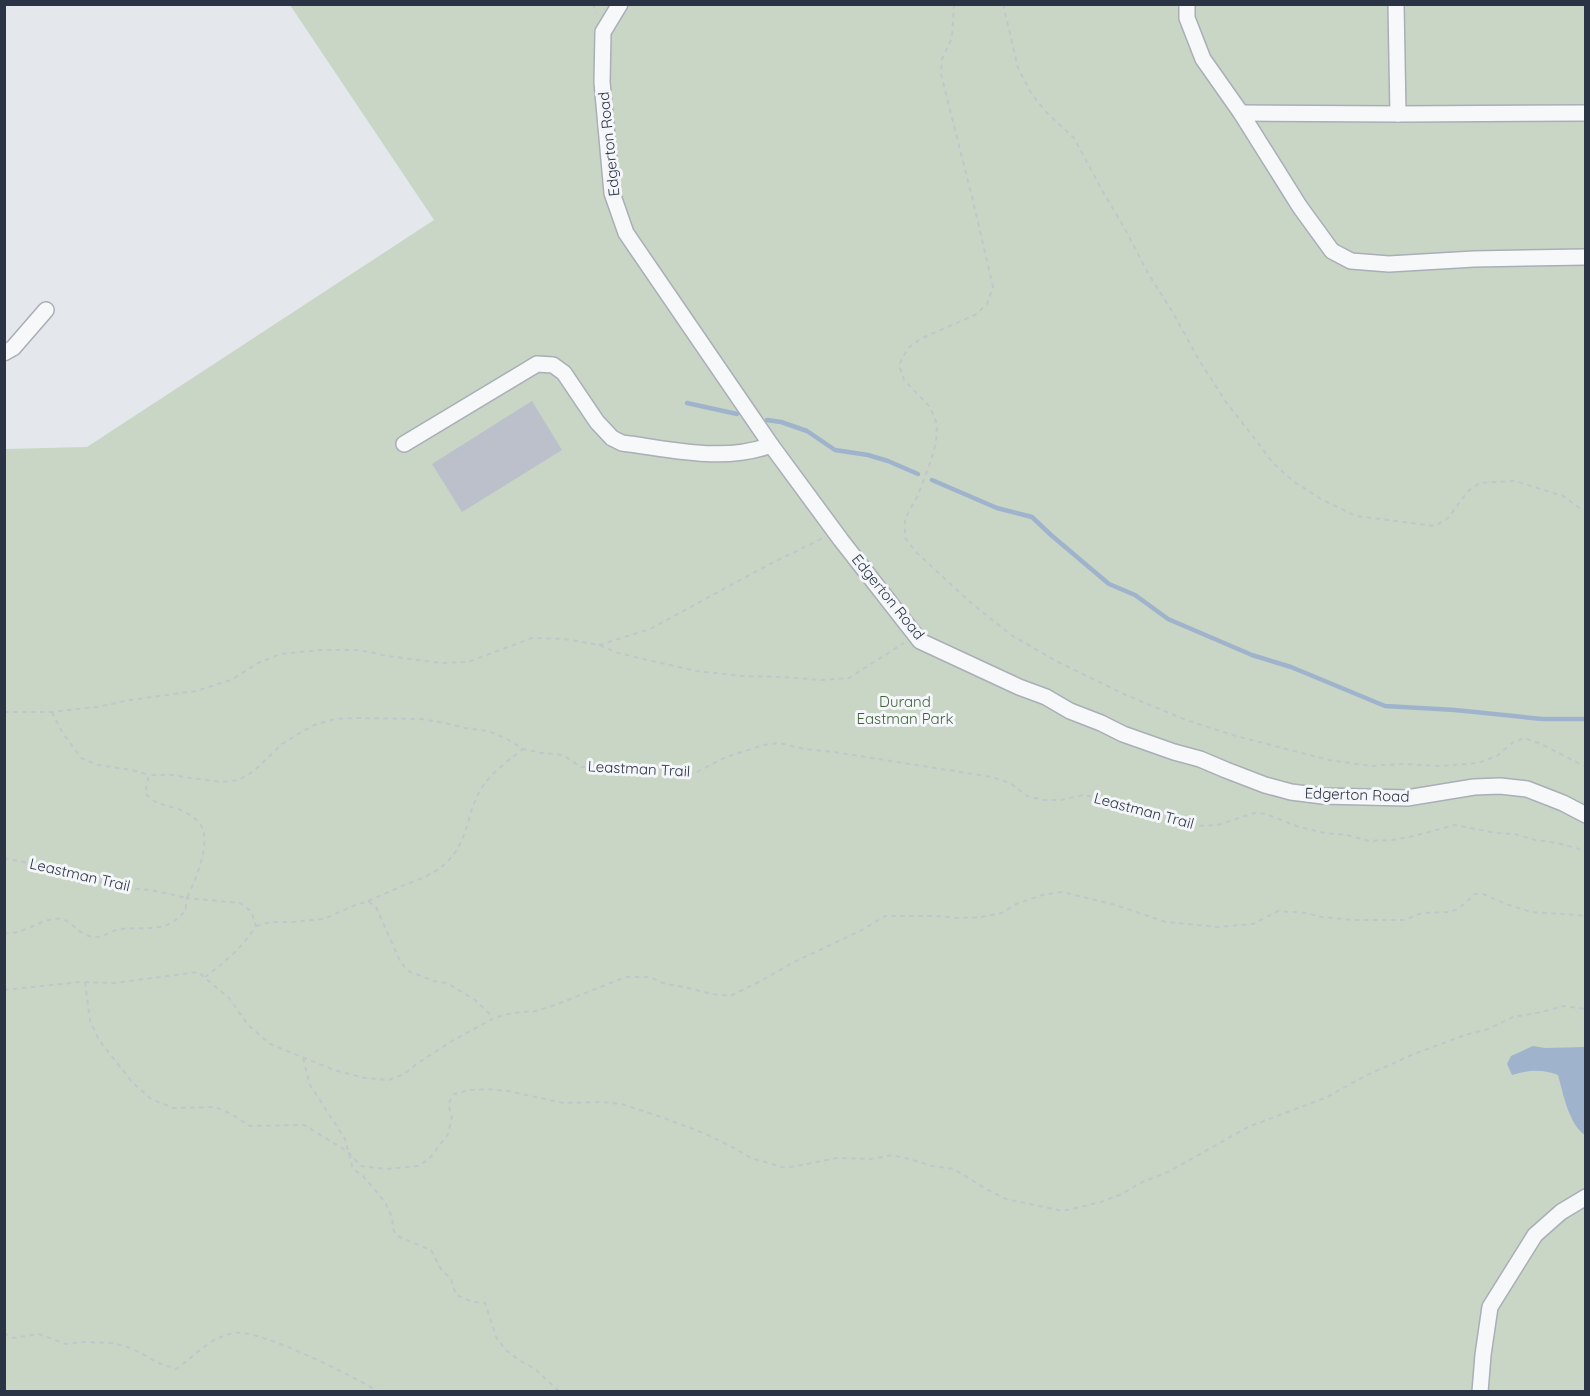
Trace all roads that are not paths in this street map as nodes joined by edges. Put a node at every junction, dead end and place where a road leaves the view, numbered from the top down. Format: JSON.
{"nodes":[{"id":1,"x":620,"y":4,"type":"edge"},
{"id":2,"x":1187,"y":4,"type":"edge"},
{"id":3,"x":1396,"y":4,"type":"edge"},
{"id":4,"x":1241,"y":113,"type":"junction"},
{"id":5,"x":1586,"y":113,"type":"edge"},
{"id":6,"x":1398,"y":114,"type":"junction"},
{"id":7,"x":1586,"y":257,"type":"edge"},
{"id":8,"x":46,"y":310,"type":"dead end"},
{"id":9,"x":4,"y":353,"type":"edge"},
{"id":10,"x":404,"y":444,"type":"dead end"},
{"id":11,"x":771,"y":445,"type":"junction"},
{"id":12,"x":1586,"y":815,"type":"edge"},
{"id":13,"x":1586,"y":1197,"type":"edge"},
{"id":14,"x":1480,"y":1392,"type":"edge"}],
"edges":[{"from":1,"to":11,"type":"street","name":"Edgerton Road"},
{"from":2,"to":4,"type":"street"},
{"from":3,"to":6,"type":"street"},
{"from":4,"to":6,"type":"street"},
{"from":4,"to":7,"type":"street"},
{"from":5,"to":6,"type":"street"},
{"from":8,"to":9,"type":"street"},
{"from":10,"to":11,"type":"street"},
{"from":11,"to":12,"type":"street","name":"Edgerton Road"},
{"from":13,"to":14,"type":"street"}]}
